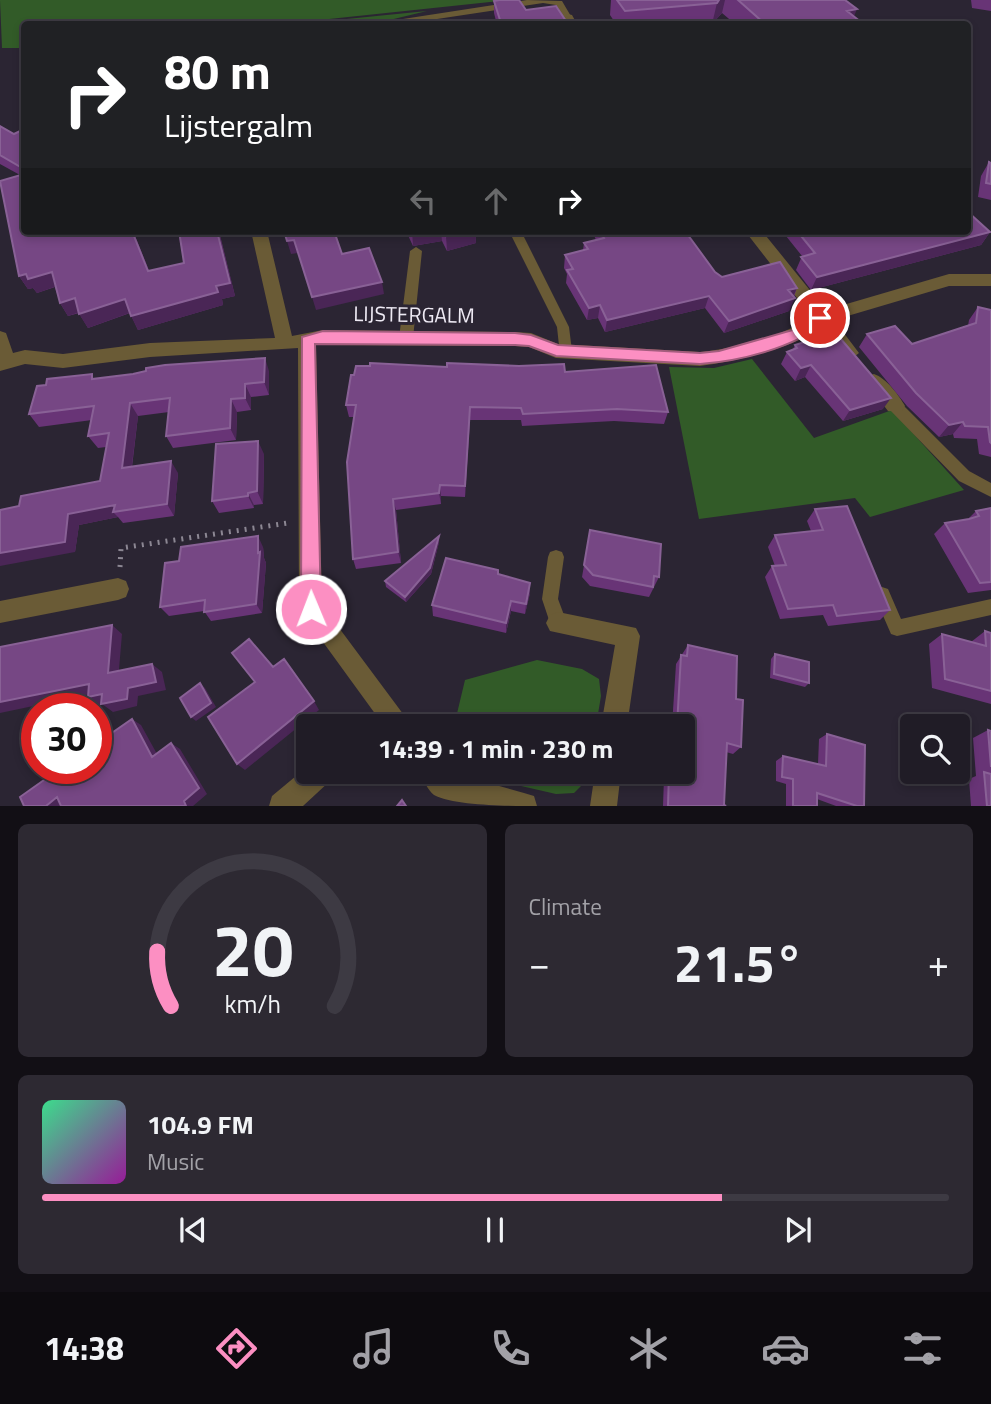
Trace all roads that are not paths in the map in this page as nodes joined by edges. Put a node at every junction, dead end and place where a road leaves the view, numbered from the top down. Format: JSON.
{"nodes":[{"id":1,"x":409,"y":21,"type":"edge"},
{"id":2,"x":569,"y":21,"type":"edge"},
{"id":3,"x":260,"y":235,"type":"edge"},
{"id":4,"x":517,"y":235,"type":"edge"},
{"id":5,"x":756,"y":235,"type":"edge"},
{"id":6,"x":416,"y":251,"type":"dead end"},
{"id":7,"x":991,"y":279,"type":"edge"},
{"id":8,"x":820,"y":318,"type":"junction"},
{"id":9,"x":0,"y":338,"type":"edge"},
{"id":10,"x":406,"y":338,"type":"junction"},
{"id":11,"x":307,"y":341,"type":"junction"},
{"id":12,"x":285,"y":344,"type":"junction"},
{"id":13,"x":565,"y":351,"type":"junction"},
{"id":14,"x":2,"y":362,"type":"edge"},
{"id":15,"x":895,"y":405,"type":"joint"},
{"id":16,"x":991,"y":490,"type":"edge"},
{"id":17,"x":556,"y":557,"type":"dead end"},
{"id":18,"x":876,"y":584,"type":"edge"},
{"id":19,"x":118,"y":589,"type":"road end"},
{"id":20,"x":991,"y":607,"type":"edge"},
{"id":21,"x":0,"y":612,"type":"edge"},
{"id":22,"x":558,"y":623,"type":"joint"},
{"id":23,"x":383,"y":714,"type":"edge"},
{"id":24,"x":616,"y":714,"type":"edge"},
{"id":25,"x":307,"y":784,"type":"edge"},
{"id":26,"x":442,"y":784,"type":"edge"},
{"id":27,"x":606,"y":784,"type":"edge"},
{"id":28,"x":282,"y":806,"type":"edge"},
{"id":29,"x":524,"y":806,"type":"edge"},
{"id":30,"x":603,"y":806,"type":"edge"}],
"edges":[{"from":1,"to":2,"type":"lane"},
{"from":3,"to":12,"type":"street"},
{"from":4,"to":13,"type":"lane"},
{"from":5,"to":8,"type":"street"},
{"from":6,"to":10,"type":"lane"},
{"from":7,"to":8,"type":"street","name":"LIJSTERGALM"},
{"from":8,"to":13,"type":"street","name":"LIJSTERGALM"},
{"from":8,"to":15,"type":"street"},
{"from":9,"to":14,"type":"street"},
{"from":10,"to":11,"type":"street","name":"LIJSTERGALM"},
{"from":10,"to":13,"type":"street","name":"LIJSTERGALM"},
{"from":11,"to":12,"type":"street","name":"LIJSTERGALM"},
{"from":11,"to":23,"type":"street"},
{"from":12,"to":14,"type":"street","name":"LIJSTERGALM"},
{"from":15,"to":16,"type":"lane"},
{"from":17,"to":22,"type":"lane"},
{"from":18,"to":20,"type":"lane"},
{"from":19,"to":21,"type":"street"},
{"from":22,"to":24,"type":"street"},
{"from":25,"to":28,"type":"street"},
{"from":26,"to":29,"type":"street"},
{"from":27,"to":30,"type":"street"}]}
